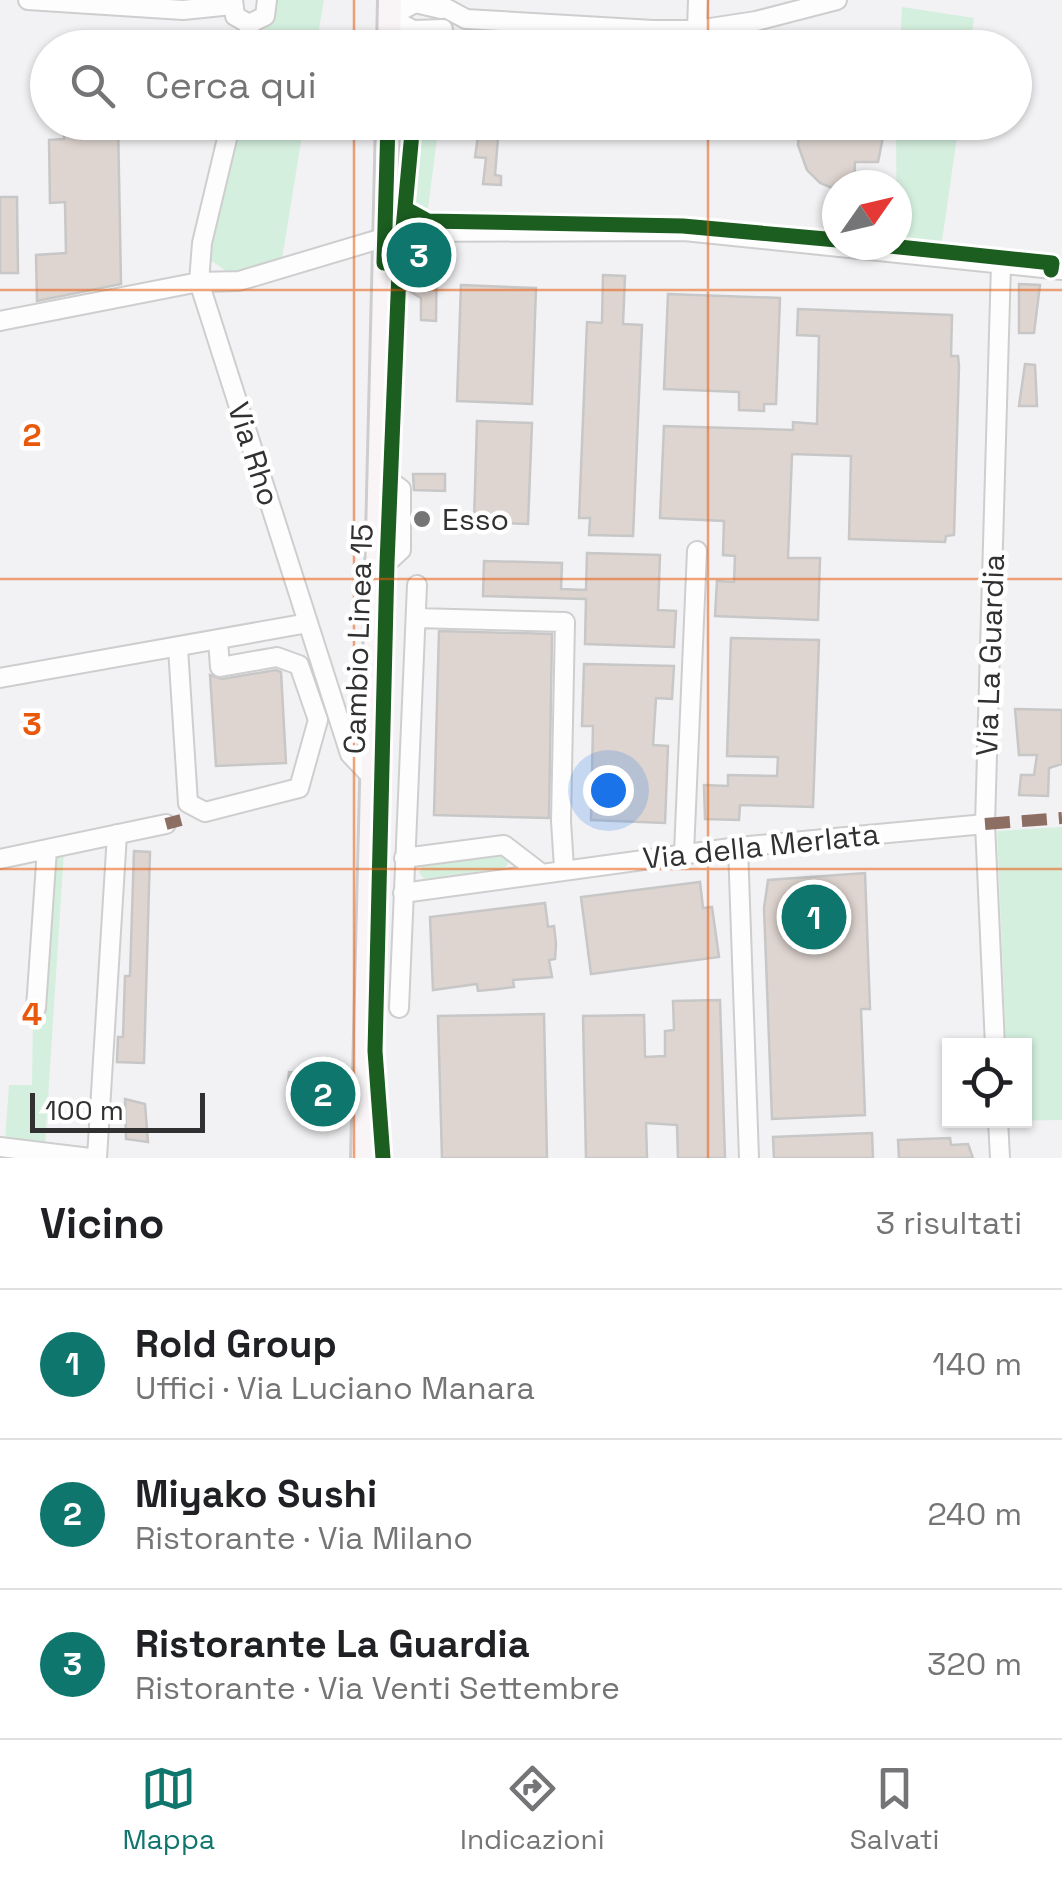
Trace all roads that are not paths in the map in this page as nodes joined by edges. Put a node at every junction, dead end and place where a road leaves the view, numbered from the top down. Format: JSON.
{"nodes":[{"id":1,"x":28,"y":0,"type":"edge"},
{"id":2,"x":266,"y":0,"type":"edge"},
{"id":3,"x":698,"y":0,"type":"edge"},
{"id":4,"x":837,"y":0,"type":"edge"},
{"id":5,"x":232,"y":2,"type":"edge"},
{"id":6,"x":390,"y":9,"type":"edge"},
{"id":7,"x":439,"y":13,"type":"edge"},
{"id":8,"x":249,"y":24,"type":"junction"},
{"id":9,"x":249,"y":30,"type":"edge"},
{"id":10,"x":698,"y":30,"type":"junction"},
{"id":11,"x":227,"y":140,"type":"edge"},
{"id":12,"x":388,"y":140,"type":"edge"},
{"id":13,"x":385,"y":237,"type":"junction"},
{"id":14,"x":1002,"y":264,"type":"junction"},
{"id":15,"x":1062,"y":270,"type":"edge"},
{"id":16,"x":199,"y":282,"type":"junction"},
{"id":17,"x":0,"y":321,"type":"edge"},
{"id":18,"x":697,"y":551,"type":"dead end"},
{"id":19,"x":417,"y":585,"type":"dead end"},
{"id":20,"x":416,"y":618,"type":"junction"},
{"id":21,"x":308,"y":624,"type":"junction"},
{"id":22,"x":218,"y":641,"type":"junction"},
{"id":23,"x":178,"y":648,"type":"junction"},
{"id":24,"x":0,"y":678,"type":"edge"},
{"id":25,"x":370,"y":774,"type":"junction"},
{"id":26,"x":166,"y":824,"type":"dead end"},
{"id":27,"x":985,"y":824,"type":"junction"},
{"id":28,"x":117,"y":834,"type":"junction"},
{"id":29,"x":738,"y":847,"type":"junction"},
{"id":30,"x":46,"y":849,"type":"junction"},
{"id":31,"x":684,"y":854,"type":"junction"},
{"id":32,"x":404,"y":858,"type":"junction"},
{"id":33,"x":0,"y":859,"type":"edge"},
{"id":34,"x":564,"y":868,"type":"junction"},
{"id":35,"x":538,"y":872,"type":"junction"},
{"id":36,"x":403,"y":893,"type":"junction"},
{"id":37,"x":36,"y":1008,"type":"dead end"},
{"id":38,"x":399,"y":1008,"type":"dead end"},
{"id":39,"x":995,"y":1038,"type":"edge"},
{"id":40,"x":998,"y":1128,"type":"edge"},
{"id":41,"x":0,"y":1147,"type":"edge"},
{"id":42,"x":93,"y":1158,"type":"edge"},
{"id":43,"x":363,"y":1158,"type":"edge"},
{"id":44,"x":749,"y":1158,"type":"edge"},
{"id":45,"x":1000,"y":1158,"type":"edge"}],
"edges":[{"from":1,"to":5,"type":"street"},
{"from":2,"to":8,"type":"street"},
{"from":3,"to":10,"type":"street"},
{"from":4,"to":10,"type":"street"},
{"from":5,"to":8,"type":"street"},
{"from":6,"to":7,"type":"street"},
{"from":6,"to":7,"type":"street"},
{"from":7,"to":10,"type":"street"},
{"from":8,"to":9,"type":"street"},
{"from":11,"to":16,"type":"street","name":"Via Rho"},
{"from":12,"to":13,"type":"main road"},
{"from":13,"to":14,"type":"street"},
{"from":13,"to":16,"type":"street"},
{"from":13,"to":25,"type":"main road"},
{"from":14,"to":15,"type":"street"},
{"from":14,"to":27,"type":"street","name":"Via La Guardia"},
{"from":16,"to":17,"type":"street"},
{"from":16,"to":21,"type":"street","name":"Via Rho"},
{"from":18,"to":31,"type":"street"},
{"from":19,"to":20,"type":"street"},
{"from":20,"to":32,"type":"street"},
{"from":20,"to":34,"type":"street"},
{"from":21,"to":22,"type":"street"},
{"from":21,"to":25,"type":"street","name":"Via Rho"},
{"from":22,"to":23,"type":"street"},
{"from":22,"to":23,"type":"street"},
{"from":23,"to":24,"type":"street"},
{"from":25,"to":43,"type":"main road"},
{"from":26,"to":28,"type":"street"},
{"from":27,"to":29,"type":"street","name":"Via della Merlata"},
{"from":27,"to":39,"type":"street","name":"Via La Guardia"},
{"from":28,"to":30,"type":"street"},
{"from":28,"to":42,"type":"street"},
{"from":29,"to":31,"type":"street","name":"Via della Merlata"},
{"from":29,"to":44,"type":"street"},
{"from":30,"to":33,"type":"street"},
{"from":30,"to":37,"type":"street"},
{"from":31,"to":34,"type":"street","name":"Via della Merlata"},
{"from":32,"to":35,"type":"street"},
{"from":32,"to":36,"type":"street"},
{"from":34,"to":35,"type":"street","name":"Via della Merlata"},
{"from":35,"to":36,"type":"street","name":"Via della Merlata"},
{"from":36,"to":38,"type":"street"},
{"from":40,"to":45,"type":"street"},
{"from":41,"to":42,"type":"street"}]}
